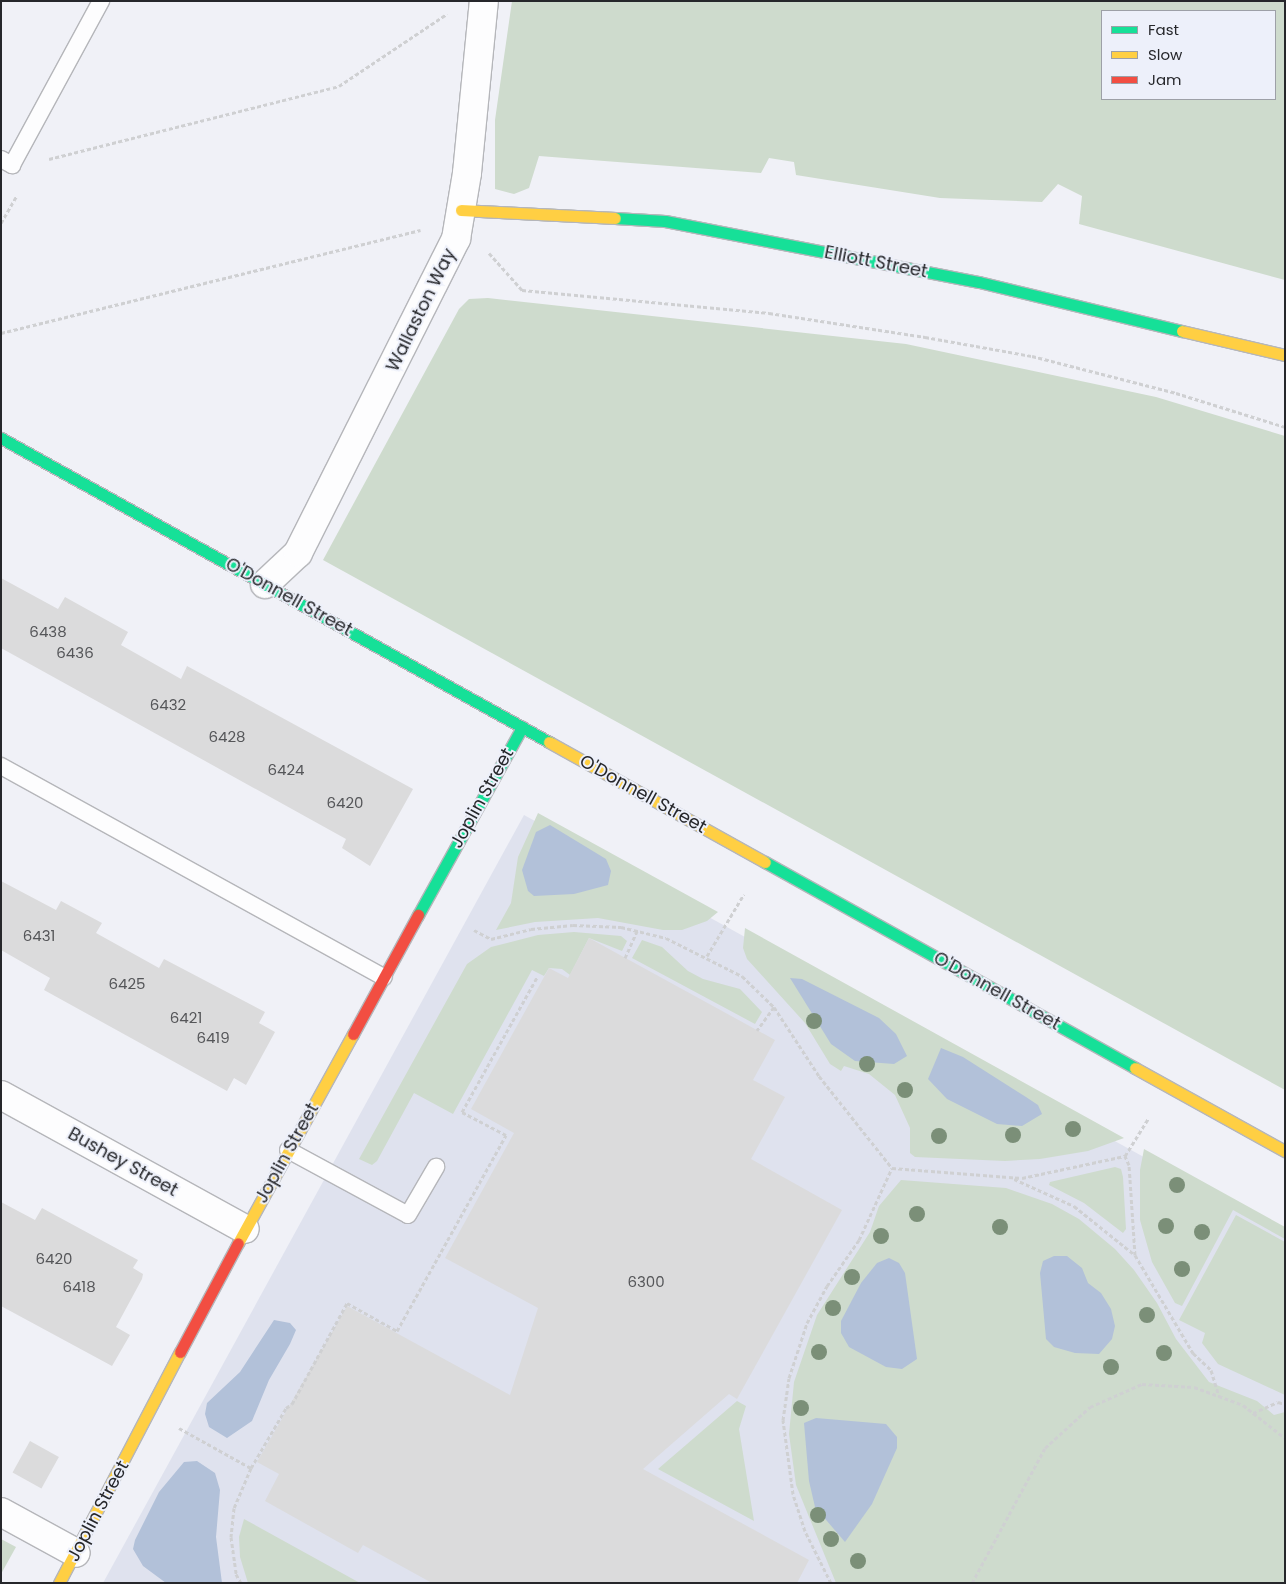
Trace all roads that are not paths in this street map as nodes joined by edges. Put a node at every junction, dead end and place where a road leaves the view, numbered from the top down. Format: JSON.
{"nodes":[{"id":1,"x":101,"y":1,"type":"edge"},
{"id":2,"x":484,"y":5,"type":"edge"},
{"id":3,"x":6,"y":162,"type":"edge"},
{"id":4,"x":460,"y":215,"type":"junction"},
{"id":5,"x":1285,"y":355,"type":"edge"},
{"id":6,"x":1,"y":438,"type":"edge"},
{"id":7,"x":265,"y":584,"type":"junction"},
{"id":8,"x":522,"y":727,"type":"junction"},
{"id":9,"x":1,"y":766,"type":"edge"},
{"id":10,"x":384,"y":977,"type":"junction"},
{"id":11,"x":1,"y":1095,"type":"edge"},
{"id":12,"x":288,"y":1150,"type":"junction"},
{"id":13,"x":1285,"y":1151,"type":"edge"},
{"id":14,"x":436,"y":1167,"type":"dead end"},
{"id":15,"x":245,"y":1229,"type":"junction"},
{"id":16,"x":1,"y":1512,"type":"edge"},
{"id":17,"x":76,"y":1554,"type":"junction"},
{"id":18,"x":59,"y":1583,"type":"edge"}],
"edges":[{"from":1,"to":3,"type":"lane"},
{"from":2,"to":4,"type":"street","name":"Wallaston Way"},
{"from":4,"to":5,"type":"street","name":"Elliott Street"},
{"from":4,"to":7,"type":"street","name":"Wallaston Way"},
{"from":6,"to":7,"type":"street","name":"O'Donnell Street"},
{"from":7,"to":8,"type":"street","name":"O'Donnell Street"},
{"from":8,"to":10,"type":"street","name":"Joplin Street"},
{"from":8,"to":13,"type":"street","name":"O'Donnell Street"},
{"from":9,"to":10,"type":"lane"},
{"from":10,"to":12,"type":"street","name":"Joplin Street"},
{"from":11,"to":15,"type":"street","name":"Bushey Street"},
{"from":12,"to":14,"type":"lane"},
{"from":12,"to":15,"type":"street","name":"Joplin Street"},
{"from":15,"to":17,"type":"street","name":"Joplin Street"},
{"from":16,"to":17,"type":"street"},
{"from":17,"to":18,"type":"street","name":"Joplin Street"}]}
